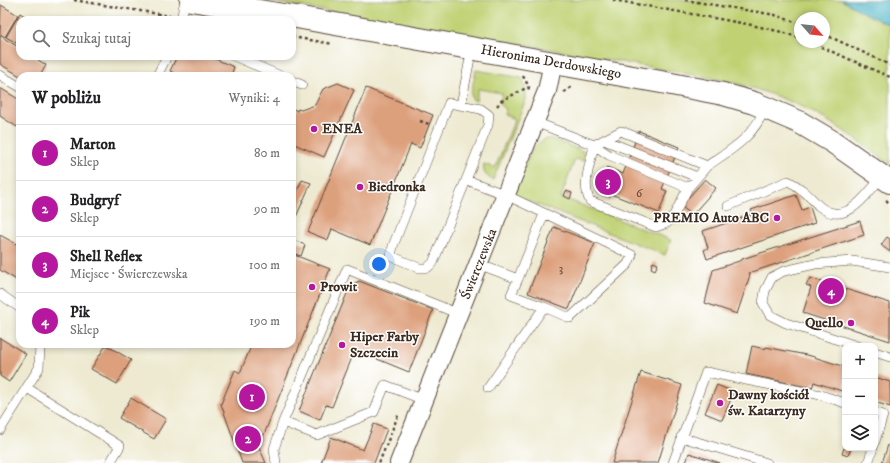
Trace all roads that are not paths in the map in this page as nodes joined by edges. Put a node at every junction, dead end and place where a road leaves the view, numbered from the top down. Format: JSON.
{"nodes":[{"id":1,"x":185,"y":0,"type":"edge"},
{"id":2,"x":184,"y":13,"type":"edge"},
{"id":3,"x":268,"y":16,"type":"edge"},
{"id":4,"x":296,"y":17,"type":"edge"},
{"id":5,"x":472,"y":48,"type":"junction"},
{"id":6,"x":165,"y":60,"type":"edge"},
{"id":7,"x":243,"y":60,"type":"edge"},
{"id":8,"x":553,"y":62,"type":"junction"},
{"id":9,"x":159,"y":72,"type":"edge"},
{"id":10,"x":272,"y":72,"type":"edge"},
{"id":11,"x":0,"y":75,"type":"edge"},
{"id":12,"x":296,"y":83,"type":"edge"},
{"id":13,"x":16,"y":85,"type":"edge"},
{"id":14,"x":302,"y":85,"type":"dead end"},
{"id":15,"x":461,"y":105,"type":"junction"},
{"id":16,"x":765,"y":108,"type":"junction"},
{"id":17,"x":535,"y":122,"type":"junction"},
{"id":18,"x":604,"y":140,"type":"junction"},
{"id":19,"x":594,"y":145,"type":"junction"},
{"id":20,"x":707,"y":166,"type":"junction"},
{"id":21,"x":697,"y":177,"type":"junction"},
{"id":22,"x":467,"y":180,"type":"junction"},
{"id":23,"x":881,"y":182,"type":"edge"},
{"id":24,"x":688,"y":188,"type":"junction"},
{"id":25,"x":506,"y":195,"type":"junction"},
{"id":26,"x":728,"y":206,"type":"dead end"},
{"id":27,"x":544,"y":214,"type":"junction"},
{"id":28,"x":478,"y":264,"type":"junction"},
{"id":29,"x":890,"y":267,"type":"edge"},
{"id":30,"x":518,"y":279,"type":"junction"},
{"id":31,"x":0,"y":294,"type":"edge"},
{"id":32,"x":16,"y":305,"type":"edge"},
{"id":33,"x":544,"y":308,"type":"junction"},
{"id":34,"x":459,"y":314,"type":"junction"},
{"id":35,"x":848,"y":343,"type":"edge"},
{"id":36,"x":40,"y":348,"type":"edge"},
{"id":37,"x":878,"y":353,"type":"edge"},
{"id":38,"x":890,"y":357,"type":"edge"},
{"id":39,"x":27,"y":388,"type":"junction"},
{"id":40,"x":488,"y":388,"type":"dead end"},
{"id":41,"x":424,"y":400,"type":"junction"},
{"id":42,"x":842,"y":402,"type":"edge"},
{"id":43,"x":878,"y":413,"type":"edge"},
{"id":44,"x":283,"y":422,"type":"junction"},
{"id":45,"x":0,"y":430,"type":"edge"},
{"id":46,"x":878,"y":431,"type":"edge"},
{"id":47,"x":681,"y":437,"type":"junction"},
{"id":48,"x":872,"y":451,"type":"edge"},
{"id":49,"x":110,"y":463,"type":"edge"},
{"id":50,"x":276,"y":463,"type":"edge"},
{"id":51,"x":399,"y":463,"type":"edge"},
{"id":52,"x":673,"y":463,"type":"edge"},
{"id":53,"x":767,"y":463,"type":"edge"},
{"id":54,"x":868,"y":463,"type":"edge"}],
"edges":[{"from":1,"to":2,"type":"lane"},
{"from":2,"to":3,"type":"main road","name":"Hieronima Derdowskiego"},
{"from":4,"to":5,"type":"main road","name":"Hieronima Derdowskiego"},
{"from":5,"to":8,"type":"main road","name":"Hieronima Derdowskiego"},
{"from":5,"to":15,"type":"lane"},
{"from":6,"to":9,"type":"lane"},
{"from":7,"to":10,"type":"lane"},
{"from":8,"to":16,"type":"main road","name":"Hieronima Derdowskiego"},
{"from":8,"to":17,"type":"street","name":"Świerczewska"},
{"from":11,"to":13,"type":"lane"},
{"from":12,"to":14,"type":"lane"},
{"from":15,"to":22,"type":"lane"},
{"from":15,"to":22,"type":"lane"},
{"from":16,"to":20,"type":"lane"},
{"from":16,"to":23,"type":"main road","name":"Hieronima Derdowskiego"},
{"from":17,"to":19,"type":"lane"},
{"from":17,"to":25,"type":"street","name":"Świerczewska"},
{"from":18,"to":19,"type":"lane"},
{"from":18,"to":20,"type":"lane"},
{"from":18,"to":21,"type":"lane"},
{"from":19,"to":24,"type":"lane"},
{"from":19,"to":24,"type":"lane"},
{"from":20,"to":21,"type":"lane"},
{"from":21,"to":24,"type":"lane"},
{"from":22,"to":25,"type":"lane"},
{"from":23,"to":26,"type":"lane"},
{"from":25,"to":27,"type":"lane"},
{"from":25,"to":28,"type":"street","name":"Świerczewska"},
{"from":27,"to":30,"type":"lane"},
{"from":27,"to":33,"type":"lane"},
{"from":28,"to":30,"type":"lane"},
{"from":28,"to":34,"type":"street","name":"Świerczewska"},
{"from":29,"to":35,"type":"lane"},
{"from":30,"to":33,"type":"lane"},
{"from":31,"to":32,"type":"lane"},
{"from":33,"to":40,"type":"lane"},
{"from":34,"to":41,"type":"street","name":"Świerczewska"},
{"from":34,"to":44,"type":"lane"},
{"from":36,"to":39,"type":"lane"},
{"from":37,"to":38,"type":"lane"},
{"from":39,"to":45,"type":"lane"},
{"from":39,"to":49,"type":"lane"},
{"from":41,"to":44,"type":"lane"},
{"from":41,"to":51,"type":"street","name":"Świerczewska"},
{"from":42,"to":47,"type":"lane"},
{"from":43,"to":46,"type":"lane"},
{"from":44,"to":50,"type":"lane"},
{"from":47,"to":52,"type":"lane"},
{"from":47,"to":53,"type":"lane"},
{"from":48,"to":54,"type":"lane"}]}
